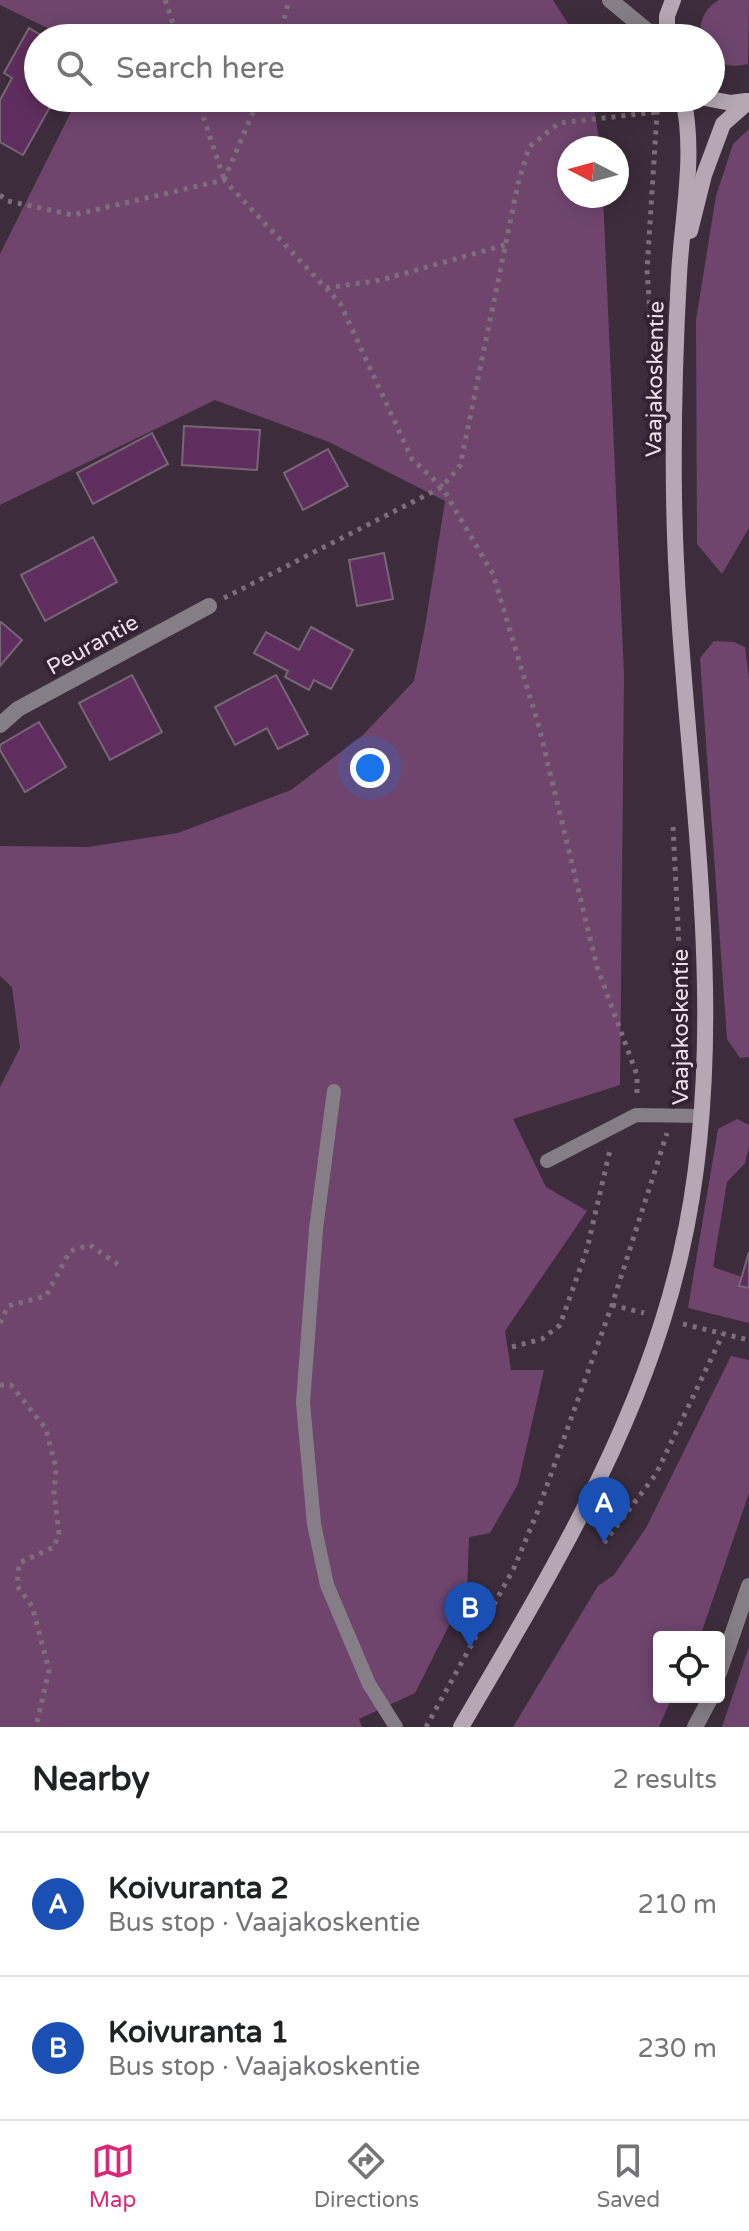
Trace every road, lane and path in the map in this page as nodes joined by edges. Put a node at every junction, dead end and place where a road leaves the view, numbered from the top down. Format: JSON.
{"nodes":[{"id":1,"x":165,"y":0,"type":"edge"},
{"id":2,"x":289,"y":0,"type":"edge"},
{"id":3,"x":610,"y":0,"type":"edge"},
{"id":4,"x":673,"y":0,"type":"edge"},
{"id":5,"x":173,"y":24,"type":"edge"},
{"id":6,"x":283,"y":24,"type":"edge"},
{"id":7,"x":639,"y":24,"type":"edge"},
{"id":8,"x":667,"y":24,"type":"edge"},
{"id":9,"x":749,"y":101,"type":"edge"},
{"id":10,"x":725,"y":102,"type":"edge"},
{"id":11,"x":202,"y":112,"type":"edge"},
{"id":12,"x":253,"y":112,"type":"edge"},
{"id":13,"x":657,"y":112,"type":"joint"},
{"id":14,"x":685,"y":112,"type":"edge"},
{"id":15,"x":224,"y":180,"type":"junction"},
{"id":16,"x":0,"y":195,"type":"edge"},
{"id":17,"x":652,"y":220,"type":"dead end"},
{"id":18,"x":505,"y":245,"type":"junction"},
{"id":19,"x":679,"y":275,"type":"junction"},
{"id":20,"x":326,"y":288,"type":"junction"},
{"id":21,"x":442,"y":487,"type":"junction"},
{"id":22,"x":209,"y":606,"type":"joint"},
{"id":23,"x":0,"y":725,"type":"edge"},
{"id":24,"x":684,"y":1047,"type":"dead end"},
{"id":25,"x":334,"y":1091,"type":"dead end"},
{"id":26,"x":673,"y":1114,"type":"junction"},
{"id":27,"x":636,"y":1115,"type":"junction"},
{"id":28,"x":702,"y":1116,"type":"junction"},
{"id":29,"x":615,"y":1125,"type":"junction"},
{"id":30,"x":547,"y":1161,"type":"dead end"},
{"id":31,"x":123,"y":1268,"type":"dead end"},
{"id":32,"x":612,"y":1305,"type":"junction"},
{"id":33,"x":644,"y":1313,"type":"dead end"},
{"id":34,"x":0,"y":1323,"type":"edge"},
{"id":35,"x":683,"y":1324,"type":"dead end"},
{"id":36,"x":723,"y":1334,"type":"junction"},
{"id":37,"x":749,"y":1340,"type":"edge"},
{"id":38,"x":512,"y":1347,"type":"dead end"},
{"id":39,"x":0,"y":1385,"type":"edge"},
{"id":40,"x":604,"y":1543,"type":"dead end"},
{"id":41,"x":749,"y":1586,"type":"edge"},
{"id":42,"x":725,"y":1656,"type":"edge"},
{"id":43,"x":708,"y":1703,"type":"edge"},
{"id":44,"x":36,"y":1727,"type":"edge"},
{"id":45,"x":396,"y":1727,"type":"edge"},
{"id":46,"x":426,"y":1727,"type":"edge"},
{"id":47,"x":461,"y":1727,"type":"edge"},
{"id":48,"x":695,"y":1727,"type":"edge"}],
"edges":[{"from":1,"to":5,"type":"path"},
{"from":2,"to":6,"type":"path"},
{"from":3,"to":7,"type":"street"},
{"from":4,"to":8,"type":"main road"},
{"from":9,"to":10,"type":"main road"},
{"from":9,"to":19,"type":"main road","name":"Vaajakoskentie"},
{"from":11,"to":15,"type":"path"},
{"from":12,"to":15,"type":"path"},
{"from":13,"to":17,"type":"path"},
{"from":13,"to":18,"type":"path"},
{"from":14,"to":19,"type":"main road","name":"Vaajakoskentie"},
{"from":15,"to":16,"type":"path"},
{"from":15,"to":20,"type":"path"},
{"from":18,"to":20,"type":"path"},
{"from":18,"to":21,"type":"path"},
{"from":19,"to":28,"type":"main road","name":"Vaajakoskentie"},
{"from":20,"to":21,"type":"path"},
{"from":21,"to":22,"type":"path"},
{"from":21,"to":27,"type":"path"},
{"from":22,"to":23,"type":"street","name":"Peurantie"},
{"from":24,"to":26,"type":"path","name":"Vaajakoskentie"},
{"from":25,"to":45,"type":"lane"},
{"from":26,"to":27,"type":"lane"},
{"from":26,"to":28,"type":"lane"},
{"from":26,"to":32,"type":"path","name":"Vaajakoskentie"},
{"from":27,"to":29,"type":"lane"},
{"from":28,"to":47,"type":"main road","name":"Vaajakoskentie"},
{"from":29,"to":30,"type":"lane"},
{"from":29,"to":38,"type":"path"},
{"from":31,"to":34,"type":"path"},
{"from":32,"to":33,"type":"path"},
{"from":32,"to":46,"type":"path","name":"Vaajakoskentie"},
{"from":35,"to":36,"type":"path"},
{"from":36,"to":37,"type":"path"},
{"from":36,"to":40,"type":"path"},
{"from":39,"to":44,"type":"path"},
{"from":41,"to":42,"type":"street"},
{"from":43,"to":48,"type":"street"}]}
